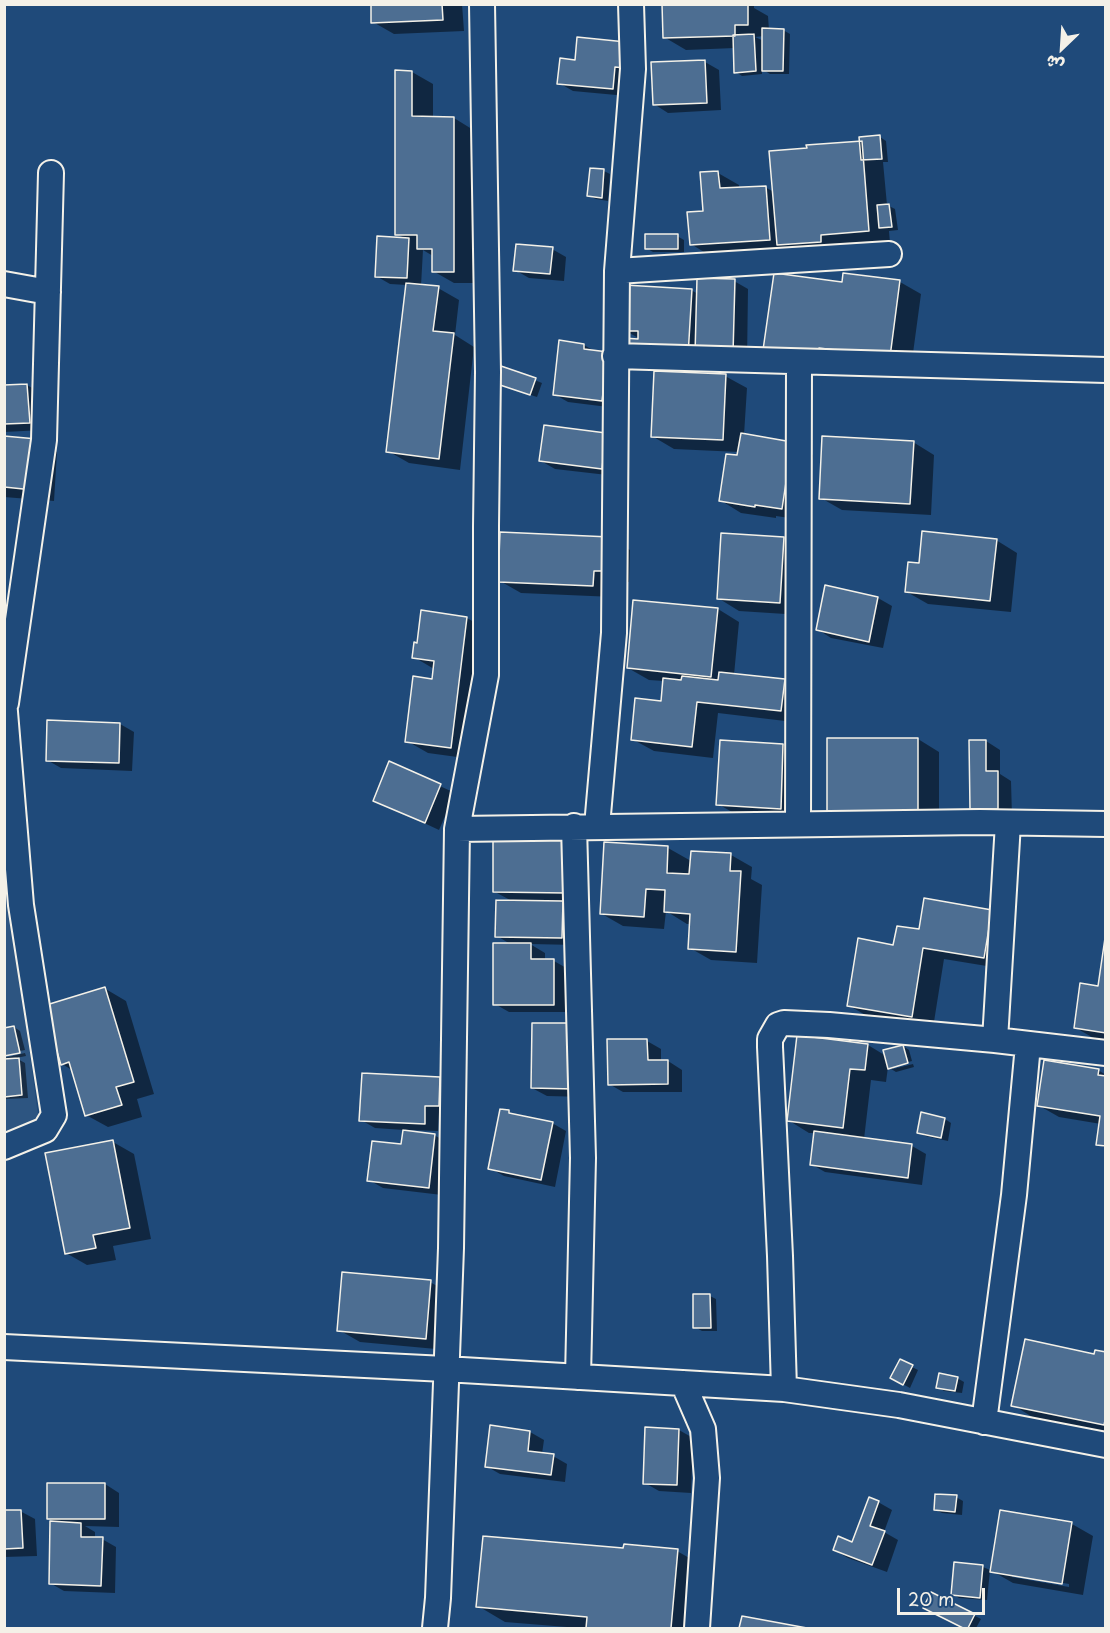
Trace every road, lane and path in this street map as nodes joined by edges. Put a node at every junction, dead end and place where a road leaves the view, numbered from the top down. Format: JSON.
{"nodes":[{"id":1,"x":482,"y":4,"type":"edge"},
{"id":2,"x":631,"y":4,"type":"edge"},
{"id":3,"x":51,"y":173,"type":"dead end"},
{"id":4,"x":889,"y":254,"type":"dead end"},
{"id":5,"x":617,"y":271,"type":"junction"},
{"id":6,"x":4,"y":284,"type":"edge"},
{"id":7,"x":48,"y":292,"type":"junction"},
{"id":8,"x":615,"y":356,"type":"junction"},
{"id":9,"x":799,"y":362,"type":"junction"},
{"id":10,"x":1106,"y":370,"type":"edge"},
{"id":11,"x":5,"y":701,"type":"edge"},
{"id":12,"x":1008,"y":823,"type":"junction"},
{"id":13,"x":798,"y":824,"type":"junction"},
{"id":14,"x":1106,"y":824,"type":"edge"},
{"id":15,"x":574,"y":826,"type":"junction"},
{"id":16,"x":597,"y":826,"type":"junction"},
{"id":17,"x":457,"y":829,"type":"junction"},
{"id":18,"x":995,"y":1040,"type":"junction"},
{"id":19,"x":1028,"y":1044,"type":"junction"},
{"id":20,"x":1106,"y":1053,"type":"edge"},
{"id":21,"x":4,"y":1147,"type":"edge"},
{"id":22,"x":4,"y":1347,"type":"edge"},
{"id":23,"x":445,"y":1369,"type":"junction"},
{"id":24,"x":578,"y":1377,"type":"junction"},
{"id":25,"x":683,"y":1383,"type":"junction"},
{"id":26,"x":784,"y":1389,"type":"junction"},
{"id":27,"x":984,"y":1422,"type":"junction"},
{"id":28,"x":1106,"y":1445,"type":"edge"},
{"id":29,"x":435,"y":1629,"type":"edge"},
{"id":30,"x":696,"y":1629,"type":"edge"}],
"edges":[{"from":1,"to":17,"type":"street"},
{"from":2,"to":5,"type":"street"},
{"from":3,"to":7,"type":"street"},
{"from":4,"to":5,"type":"street"},
{"from":5,"to":8,"type":"street"},
{"from":6,"to":7,"type":"street"},
{"from":7,"to":11,"type":"street"},
{"from":8,"to":9,"type":"street"},
{"from":8,"to":16,"type":"street"},
{"from":9,"to":10,"type":"street"},
{"from":9,"to":13,"type":"street"},
{"from":11,"to":21,"type":"street"},
{"from":12,"to":13,"type":"street"},
{"from":12,"to":14,"type":"street"},
{"from":12,"to":18,"type":"street"},
{"from":13,"to":16,"type":"street"},
{"from":15,"to":16,"type":"street"},
{"from":15,"to":17,"type":"street"},
{"from":15,"to":24,"type":"street"},
{"from":17,"to":23,"type":"street"},
{"from":18,"to":19,"type":"street"},
{"from":18,"to":26,"type":"street"},
{"from":19,"to":20,"type":"street"},
{"from":19,"to":27,"type":"street"},
{"from":22,"to":23,"type":"street"},
{"from":23,"to":24,"type":"street"},
{"from":23,"to":29,"type":"street"},
{"from":24,"to":25,"type":"street"},
{"from":25,"to":26,"type":"street"},
{"from":25,"to":30,"type":"street"},
{"from":26,"to":27,"type":"street"},
{"from":27,"to":28,"type":"street"}]}
